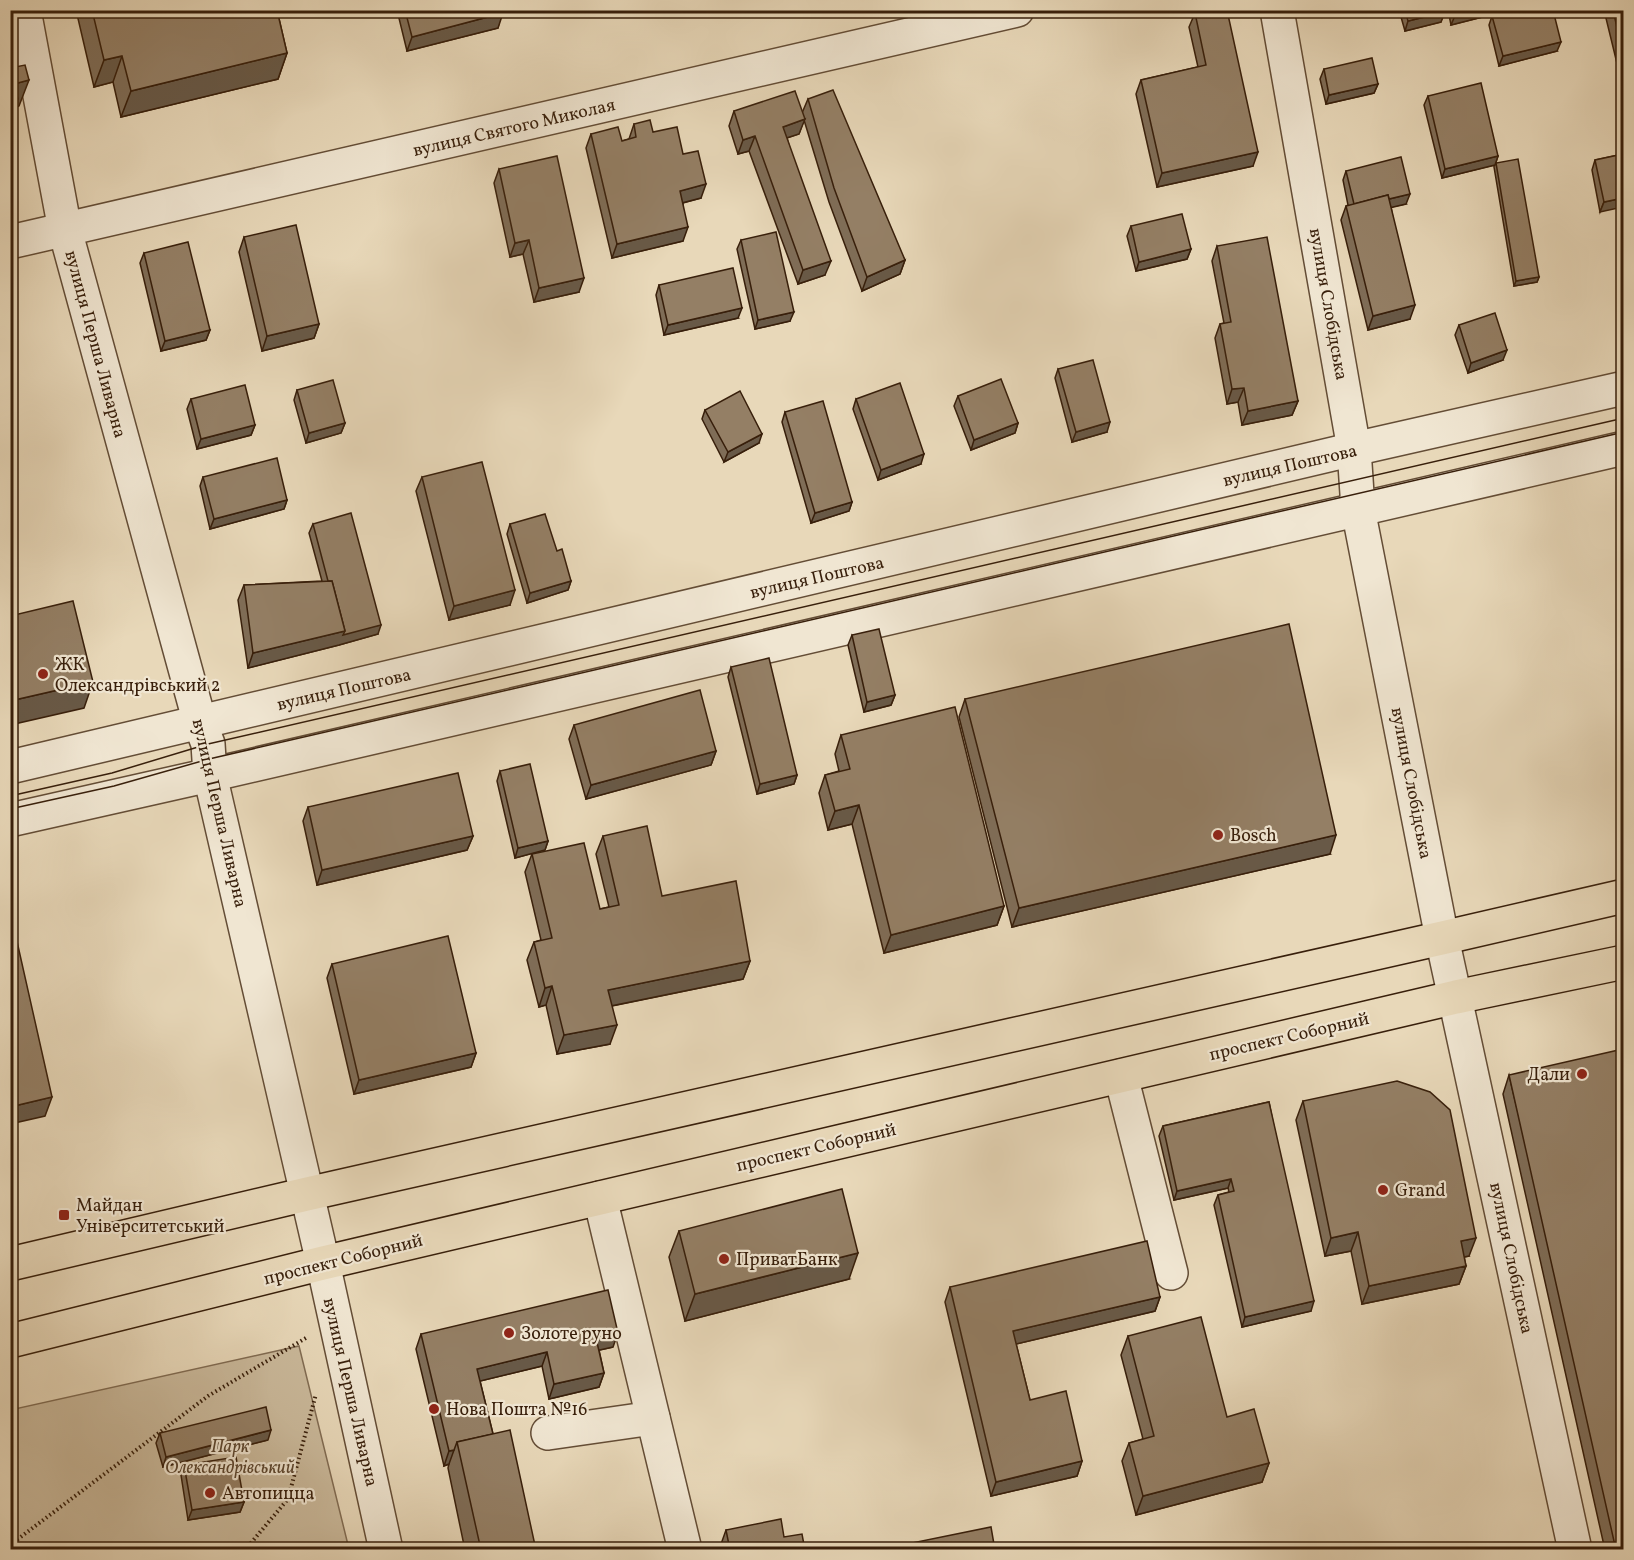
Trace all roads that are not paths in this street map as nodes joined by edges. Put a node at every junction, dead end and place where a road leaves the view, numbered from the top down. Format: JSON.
{"nodes":[{"id":1,"x":24,"y":10,"type":"edge"},
{"id":2,"x":1017,"y":10,"type":"edge"},
{"id":3,"x":1277,"y":10,"type":"edge"},
{"id":4,"x":65,"y":230,"type":"junction"},
{"id":5,"x":10,"y":242,"type":"edge"},
{"id":6,"x":1623,"y":388,"type":"edge"},
{"id":7,"x":1623,"y":448,"type":"edge"},
{"id":8,"x":1354,"y":449,"type":"junction"},
{"id":9,"x":1358,"y":509,"type":"junction"},
{"id":10,"x":200,"y":723,"type":"junction"},
{"id":11,"x":10,"y":767,"type":"edge"},
{"id":12,"x":210,"y":775,"type":"junction"},
{"id":13,"x":10,"y":820,"type":"edge"},
{"id":14,"x":1623,"y":896,"type":"edge"},
{"id":15,"x":1442,"y":938,"type":"junction"},
{"id":16,"x":1623,"y":962,"type":"edge"},
{"id":17,"x":1456,"y":997,"type":"junction"},
{"id":18,"x":1120,"y":1076,"type":"junction"},
{"id":19,"x":307,"y":1194,"type":"junction"},
{"id":20,"x":600,"y":1198,"type":"junction"},
{"id":21,"x":323,"y":1263,"type":"junction"},
{"id":22,"x":10,"y":1264,"type":"edge"},
{"id":23,"x":1171,"y":1273,"type":"dead end"},
{"id":24,"x":10,"y":1341,"type":"edge"},
{"id":25,"x":653,"y":1418,"type":"junction"},
{"id":26,"x":548,"y":1433,"type":"dead end"},
{"id":27,"x":386,"y":1550,"type":"edge"},
{"id":28,"x":685,"y":1550,"type":"edge"},
{"id":29,"x":1575,"y":1550,"type":"edge"}],
"edges":[{"from":1,"to":4,"type":"street","name":"вулиця Перша Ливарна"},
{"from":2,"to":4,"type":"street","name":"вулиця Святого Миколая"},
{"from":3,"to":8,"type":"street","name":"вулиця Слобідська"},
{"from":4,"to":5,"type":"street","name":"вулиця Святого Миколая"},
{"from":4,"to":10,"type":"street","name":"вулиця Перша Ливарна"},
{"from":6,"to":8,"type":"street","name":"вулиця Поштова"},
{"from":7,"to":9,"type":"street"},
{"from":8,"to":9,"type":"street","name":"вулиця Слобідська"},
{"from":8,"to":10,"type":"street","name":"вулиця Поштова"},
{"from":9,"to":12,"type":"street"},
{"from":9,"to":15,"type":"street","name":"вулиця Слобідська"},
{"from":10,"to":11,"type":"street","name":"вулиця Поштова"},
{"from":10,"to":12,"type":"street","name":"вулиця Перша Ливарна"},
{"from":12,"to":13,"type":"street"},
{"from":12,"to":19,"type":"street","name":"вулиця Перша Ливарна"},
{"from":14,"to":15,"type":"main road"},
{"from":15,"to":17,"type":"street","name":"вулиця Слобідська"},
{"from":15,"to":19,"type":"main road"},
{"from":16,"to":17,"type":"main road","name":"проспект Соборний"},
{"from":17,"to":18,"type":"main road","name":"проспект Соборний"},
{"from":17,"to":29,"type":"street","name":"вулиця Слобідська"},
{"from":18,"to":20,"type":"main road","name":"проспект Соборний"},
{"from":18,"to":23,"type":"street"},
{"from":19,"to":21,"type":"street","name":"вулиця Перша Ливарна"},
{"from":19,"to":22,"type":"main road"},
{"from":20,"to":21,"type":"main road","name":"проспект Соборний"},
{"from":20,"to":25,"type":"street"},
{"from":21,"to":24,"type":"main road","name":"проспект Соборний"},
{"from":21,"to":27,"type":"street","name":"вулиця Перша Ливарна"},
{"from":25,"to":26,"type":"street"},
{"from":25,"to":28,"type":"street"}]}
